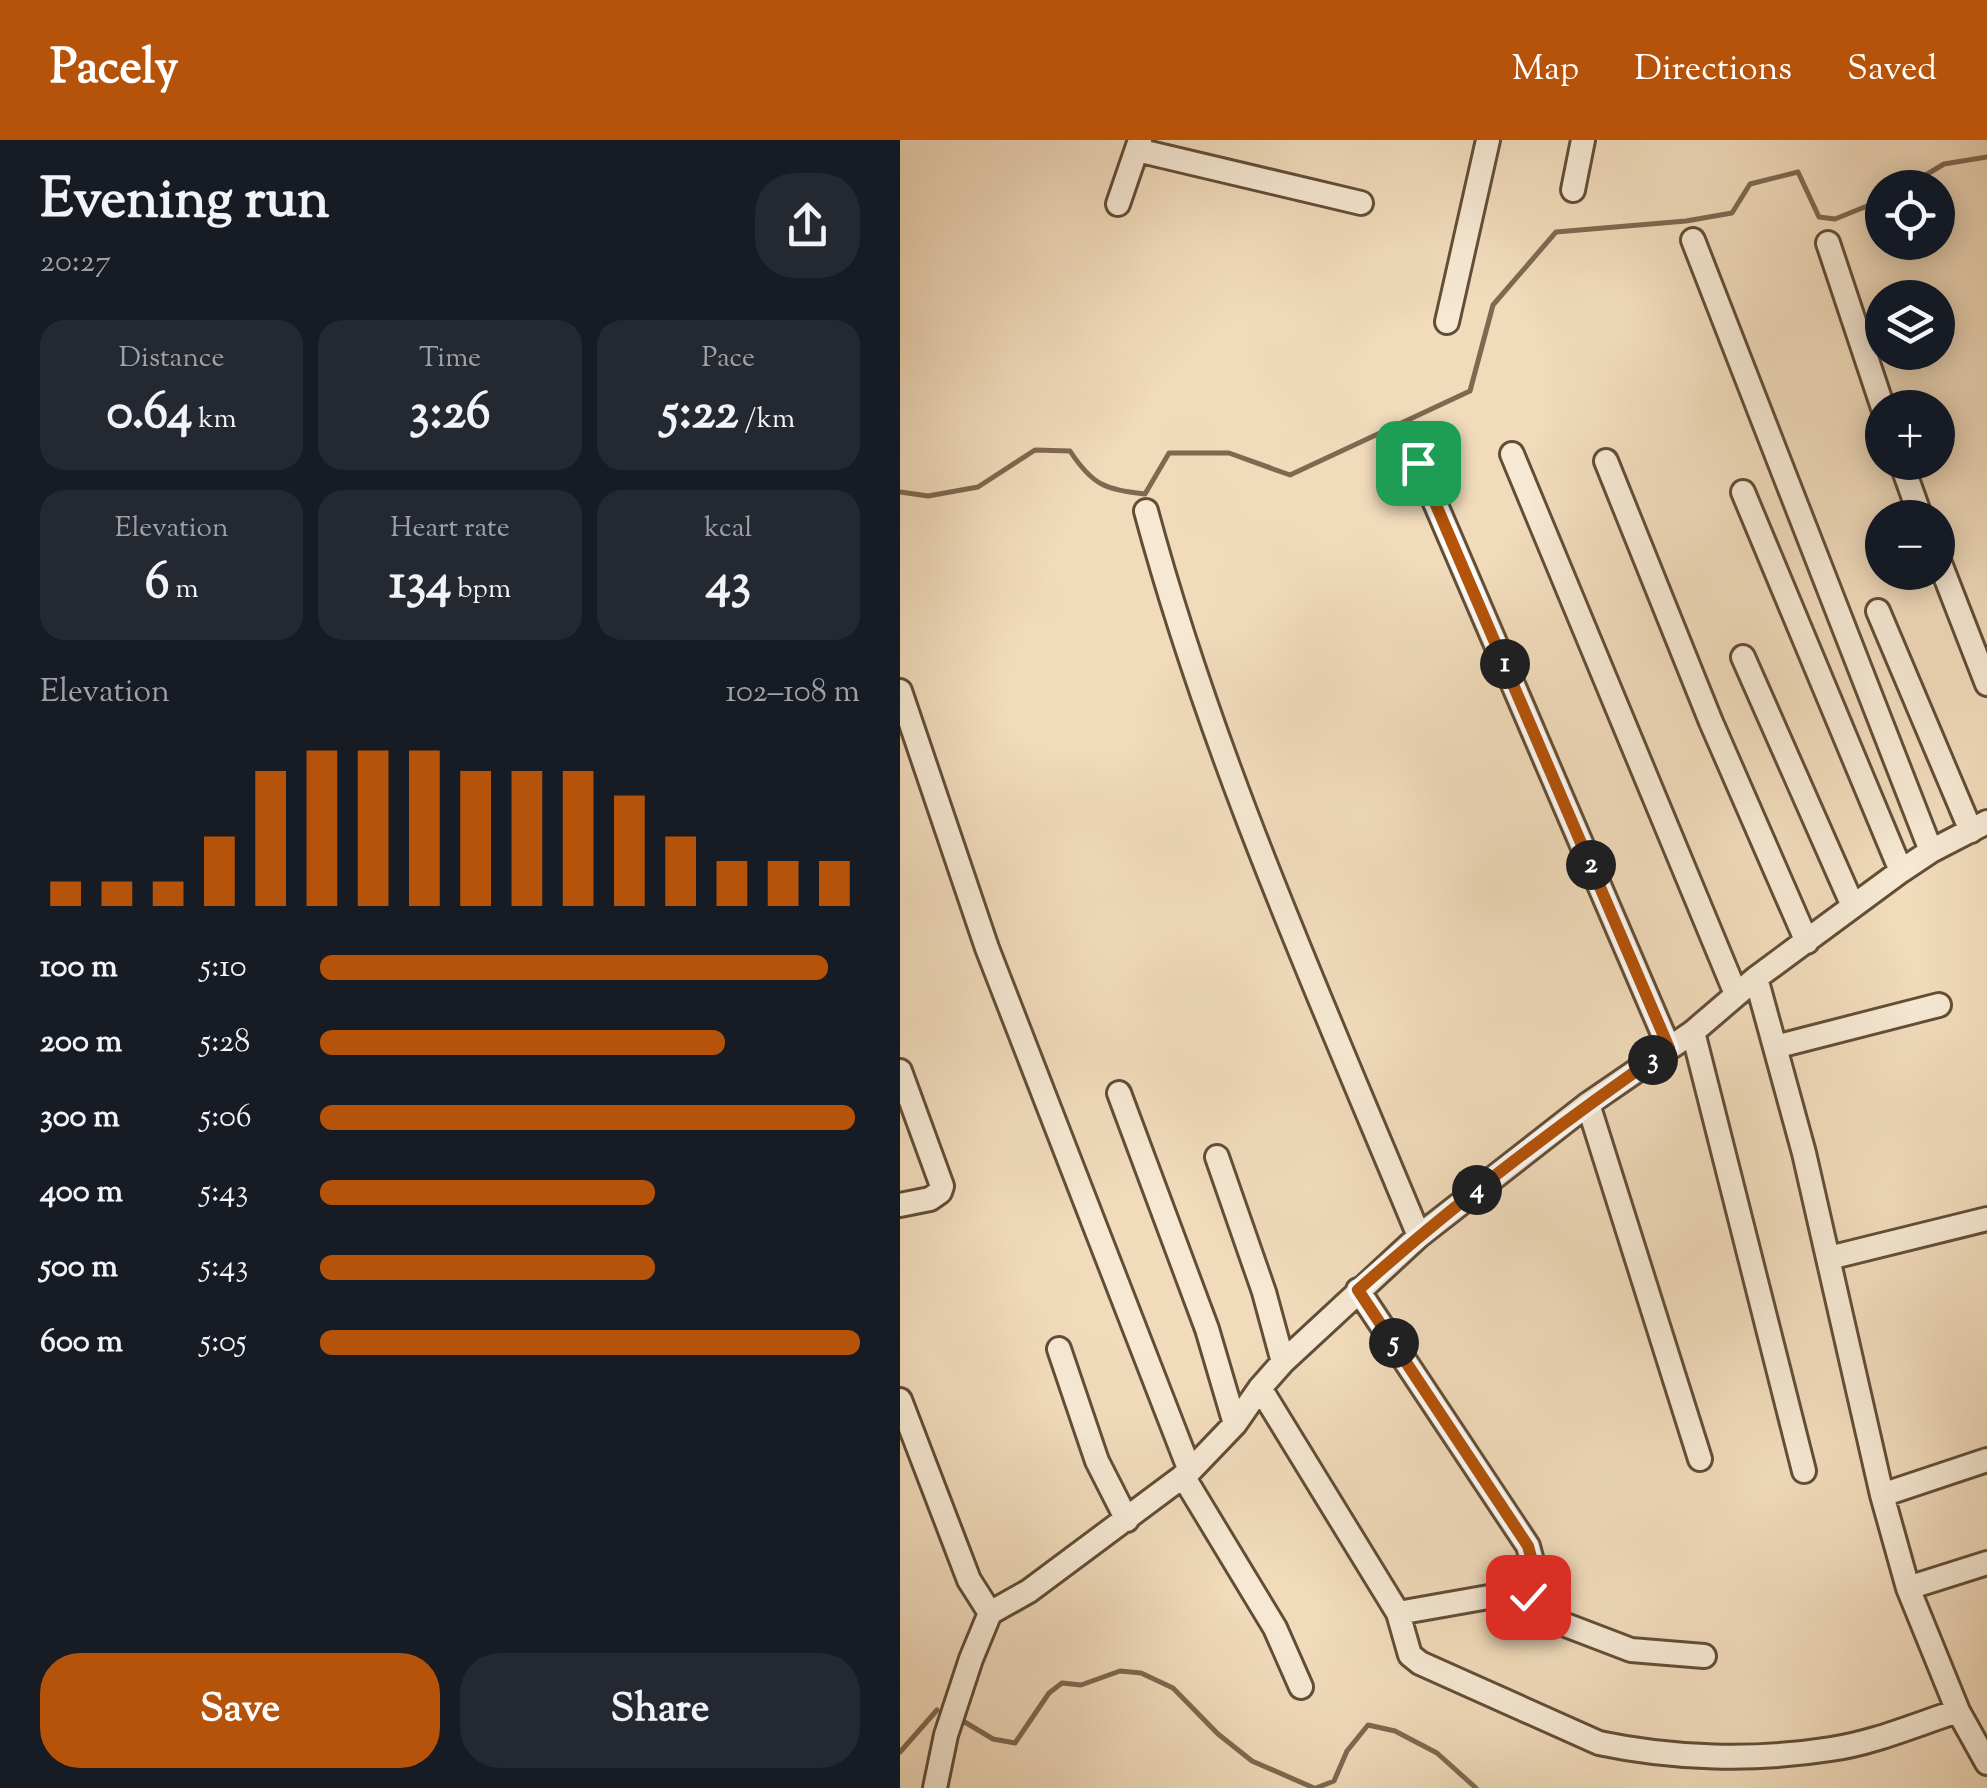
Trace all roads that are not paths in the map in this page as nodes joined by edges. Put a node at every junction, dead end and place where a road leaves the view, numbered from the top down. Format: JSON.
{"nodes":[{"id":1,"x":1488,"y":140,"type":"edge"},
{"id":2,"x":1583,"y":140,"type":"edge"},
{"id":3,"x":1139,"y":145,"type":"edge"},
{"id":4,"x":1573,"y":190,"type":"dead end"},
{"id":5,"x":1361,"y":203,"type":"dead end"},
{"id":6,"x":1118,"y":204,"type":"dead end"},
{"id":7,"x":1693,"y":240,"type":"dead end"},
{"id":8,"x":1828,"y":243,"type":"dead end"},
{"id":9,"x":1447,"y":322,"type":"dead end"},
{"id":10,"x":1877,"y":390,"type":"edge"},
{"id":11,"x":1512,"y":454,"type":"dead end"},
{"id":12,"x":1606,"y":461,"type":"dead end"},
{"id":13,"x":1418,"y":463,"type":"dead end"},
{"id":14,"x":1743,"y":492,"type":"dead end"},
{"id":15,"x":1146,"y":510,"type":"dead end"},
{"id":16,"x":1950,"y":590,"type":"edge"},
{"id":17,"x":1878,"y":611,"type":"dead end"},
{"id":18,"x":1743,"y":657,"type":"dead end"},
{"id":19,"x":1987,"y":684,"type":"edge"},
{"id":20,"x":900,"y":691,"type":"edge"},
{"id":21,"x":1979,"y":826,"type":"edge"},
{"id":22,"x":1932,"y":851,"type":"junction"},
{"id":23,"x":1901,"y":871,"type":"junction"},
{"id":24,"x":1853,"y":906,"type":"junction"},
{"id":25,"x":1807,"y":942,"type":"junction"},
{"id":26,"x":1756,"y":978,"type":"junction"},
{"id":27,"x":1736,"y":994,"type":"junction"},
{"id":28,"x":1939,"y":1006,"type":"dead end"},
{"id":29,"x":1693,"y":1032,"type":"junction"},
{"id":30,"x":1669,"y":1048,"type":"junction"},
{"id":31,"x":1776,"y":1048,"type":"junction"},
{"id":32,"x":900,"y":1071,"type":"edge"},
{"id":33,"x":1119,"y":1093,"type":"dead end"},
{"id":34,"x":1588,"y":1104,"type":"junction"},
{"id":35,"x":1217,"y":1157,"type":"dead end"},
{"id":36,"x":900,"y":1205,"type":"edge"},
{"id":37,"x":1987,"y":1219,"type":"edge"},
{"id":38,"x":1418,"y":1236,"type":"junction"},
{"id":39,"x":1830,"y":1258,"type":"junction"},
{"id":40,"x":1358,"y":1290,"type":"junction"},
{"id":41,"x":1059,"y":1349,"type":"dead end"},
{"id":42,"x":1282,"y":1362,"type":"junction"},
{"id":43,"x":1260,"y":1388,"type":"junction"},
{"id":44,"x":901,"y":1404,"type":"edge"},
{"id":45,"x":1235,"y":1424,"type":"junction"},
{"id":46,"x":1700,"y":1459,"type":"dead end"},
{"id":47,"x":1987,"y":1460,"type":"edge"},
{"id":48,"x":1804,"y":1470,"type":"dead end"},
{"id":49,"x":1187,"y":1474,"type":"junction"},
{"id":50,"x":1882,"y":1494,"type":"junction"},
{"id":51,"x":1126,"y":1520,"type":"junction"},
{"id":52,"x":1987,"y":1563,"type":"edge"},
{"id":53,"x":1908,"y":1588,"type":"junction"},
{"id":54,"x":1528,"y":1597,"type":"junction"},
{"id":55,"x":990,"y":1613,"type":"junction"},
{"id":56,"x":1398,"y":1613,"type":"junction"},
{"id":57,"x":1704,"y":1656,"type":"dead end"},
{"id":58,"x":1301,"y":1688,"type":"dead end"},
{"id":59,"x":1958,"y":1711,"type":"junction"},
{"id":60,"x":1987,"y":1762,"type":"edge"},
{"id":61,"x":935,"y":1788,"type":"edge"}],
"edges":[{"from":1,"to":9,"type":"street"},
{"from":2,"to":4,"type":"street"},
{"from":3,"to":5,"type":"street"},
{"from":3,"to":6,"type":"street"},
{"from":7,"to":22,"type":"street"},
{"from":8,"to":10,"type":"street"},
{"from":11,"to":27,"type":"street"},
{"from":12,"to":25,"type":"street"},
{"from":13,"to":30,"type":"street"},
{"from":14,"to":23,"type":"street"},
{"from":15,"to":38,"type":"street"},
{"from":16,"to":19,"type":"street"},
{"from":17,"to":21,"type":"street"},
{"from":18,"to":24,"type":"street"},
{"from":20,"to":49,"type":"street"},
{"from":21,"to":22,"type":"street"},
{"from":22,"to":23,"type":"street"},
{"from":23,"to":24,"type":"street"},
{"from":24,"to":25,"type":"street"},
{"from":25,"to":26,"type":"street"},
{"from":26,"to":27,"type":"street"},
{"from":26,"to":31,"type":"street"},
{"from":27,"to":29,"type":"street"},
{"from":28,"to":31,"type":"street"},
{"from":29,"to":30,"type":"street"},
{"from":29,"to":48,"type":"street"},
{"from":30,"to":34,"type":"street"},
{"from":31,"to":39,"type":"street"},
{"from":32,"to":36,"type":"street"},
{"from":33,"to":45,"type":"street"},
{"from":34,"to":38,"type":"street"},
{"from":34,"to":46,"type":"street"},
{"from":35,"to":42,"type":"street"},
{"from":37,"to":39,"type":"street"},
{"from":38,"to":40,"type":"street"},
{"from":39,"to":50,"type":"street"},
{"from":40,"to":42,"type":"street"},
{"from":40,"to":54,"type":"street"},
{"from":41,"to":51,"type":"street"},
{"from":42,"to":43,"type":"street"},
{"from":43,"to":45,"type":"street"},
{"from":43,"to":56,"type":"street"},
{"from":44,"to":55,"type":"street"},
{"from":45,"to":49,"type":"street"},
{"from":47,"to":50,"type":"street"},
{"from":49,"to":51,"type":"street"},
{"from":49,"to":58,"type":"street"},
{"from":50,"to":53,"type":"street"},
{"from":51,"to":55,"type":"street"},
{"from":52,"to":53,"type":"street"},
{"from":53,"to":59,"type":"street"},
{"from":54,"to":56,"type":"street"},
{"from":54,"to":57,"type":"street"},
{"from":55,"to":61,"type":"street"},
{"from":56,"to":59,"type":"street"},
{"from":59,"to":60,"type":"street"}]}
